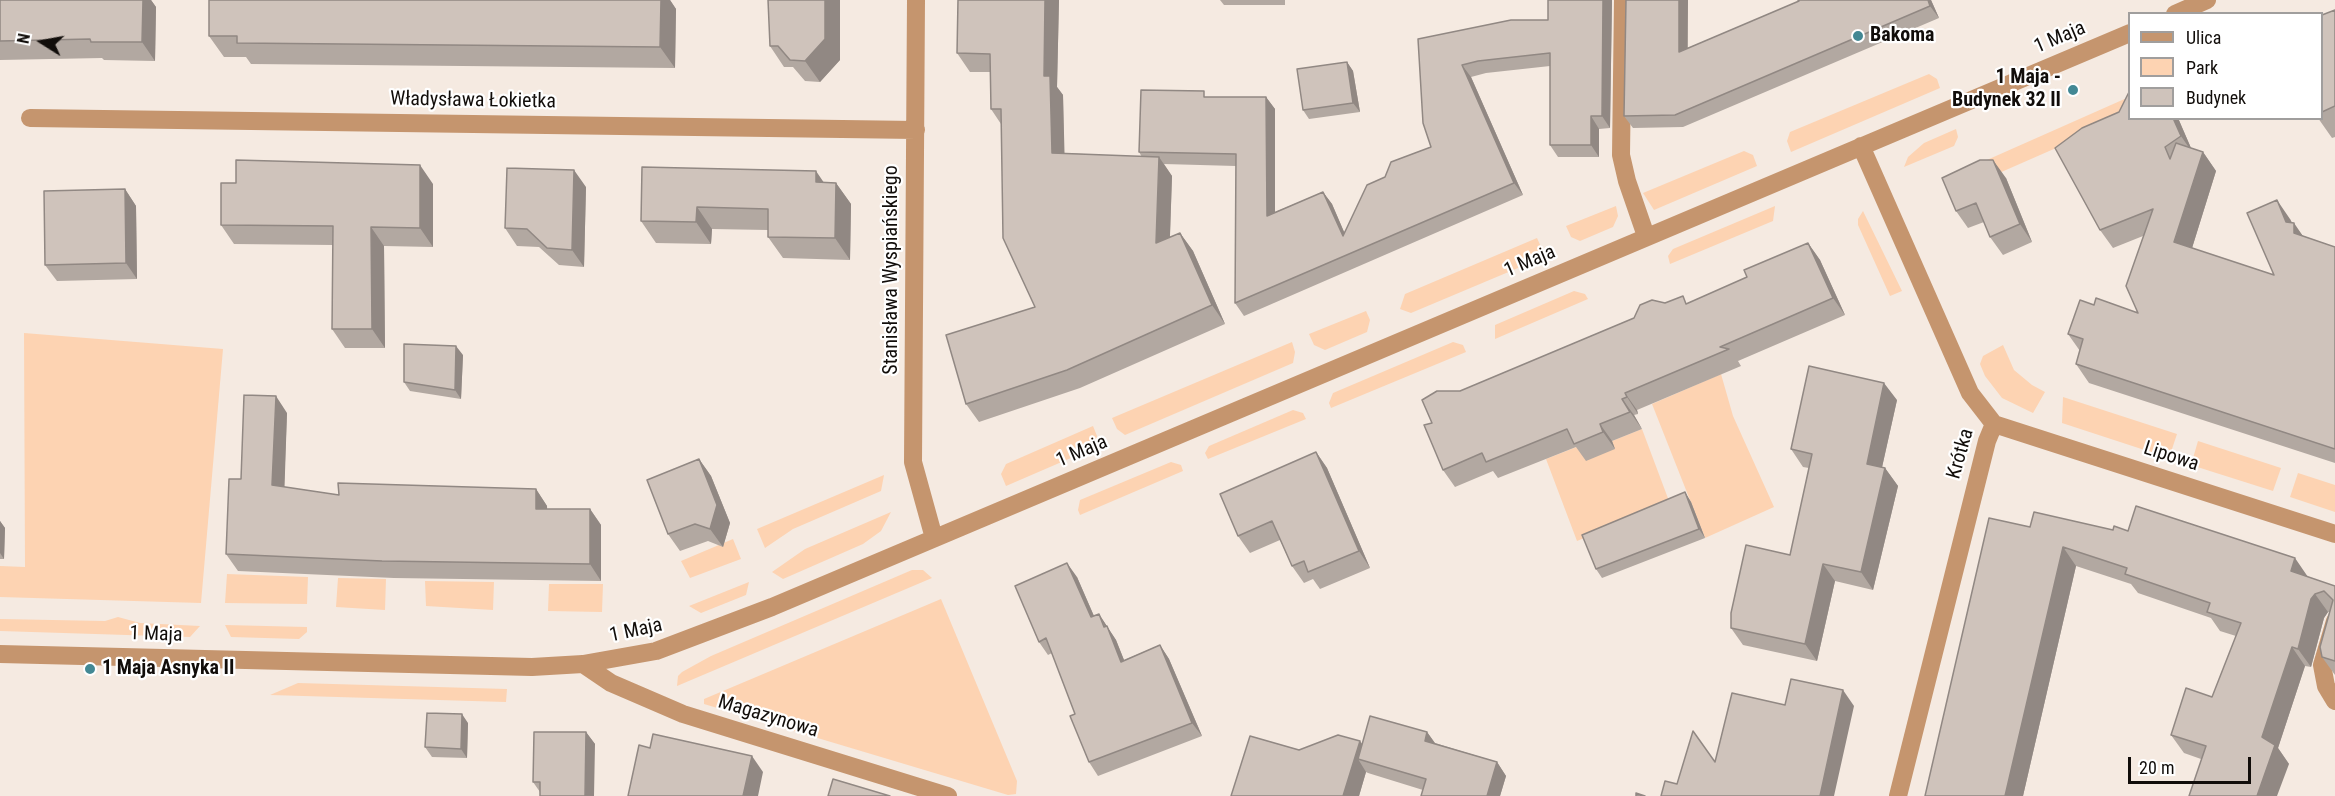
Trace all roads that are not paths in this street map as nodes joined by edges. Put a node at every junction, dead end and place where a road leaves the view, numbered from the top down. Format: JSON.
{"nodes":[{"id":1,"x":916,"y":0,"type":"edge"},
{"id":2,"x":1623,"y":0,"type":"edge"},
{"id":3,"x":2207,"y":0,"type":"edge"},
{"id":4,"x":2180,"y":12,"type":"edge"},
{"id":5,"x":2128,"y":34,"type":"edge"},
{"id":6,"x":30,"y":118,"type":"dead end"},
{"id":7,"x":916,"y":130,"type":"junction"},
{"id":8,"x":1861,"y":146,"type":"junction"},
{"id":9,"x":1646,"y":236,"type":"junction"},
{"id":10,"x":1994,"y":424,"type":"junction"},
{"id":11,"x":2335,"y":534,"type":"edge"},
{"id":12,"x":934,"y":538,"type":"junction"},
{"id":13,"x":2335,"y":621,"type":"edge"},
{"id":14,"x":0,"y":654,"type":"edge"},
{"id":15,"x":583,"y":664,"type":"junction"},
{"id":16,"x":2335,"y":701,"type":"edge"},
{"id":17,"x":948,"y":796,"type":"edge"},
{"id":18,"x":1898,"y":796,"type":"edge"}],
"edges":[{"from":1,"to":7,"type":"street","name":"Stanisława Wyspiańskiego"},
{"from":2,"to":9,"type":"street"},
{"from":3,"to":4,"type":"street"},
{"from":5,"to":8,"type":"street","name":"1 Maja"},
{"from":6,"to":7,"type":"street","name":"Władysława Łokietka"},
{"from":7,"to":12,"type":"street","name":"Stanisława Wyspiańskiego"},
{"from":8,"to":9,"type":"street","name":"1 Maja"},
{"from":8,"to":10,"type":"street","name":"Krótka"},
{"from":9,"to":12,"type":"street","name":"1 Maja"},
{"from":10,"to":11,"type":"street","name":"Lipowa"},
{"from":10,"to":18,"type":"street","name":"Krótka"},
{"from":12,"to":15,"type":"street","name":"1 Maja"},
{"from":13,"to":16,"type":"street"},
{"from":14,"to":15,"type":"street","name":"1 Maja"},
{"from":15,"to":17,"type":"street","name":"Magazynowa"}]}
